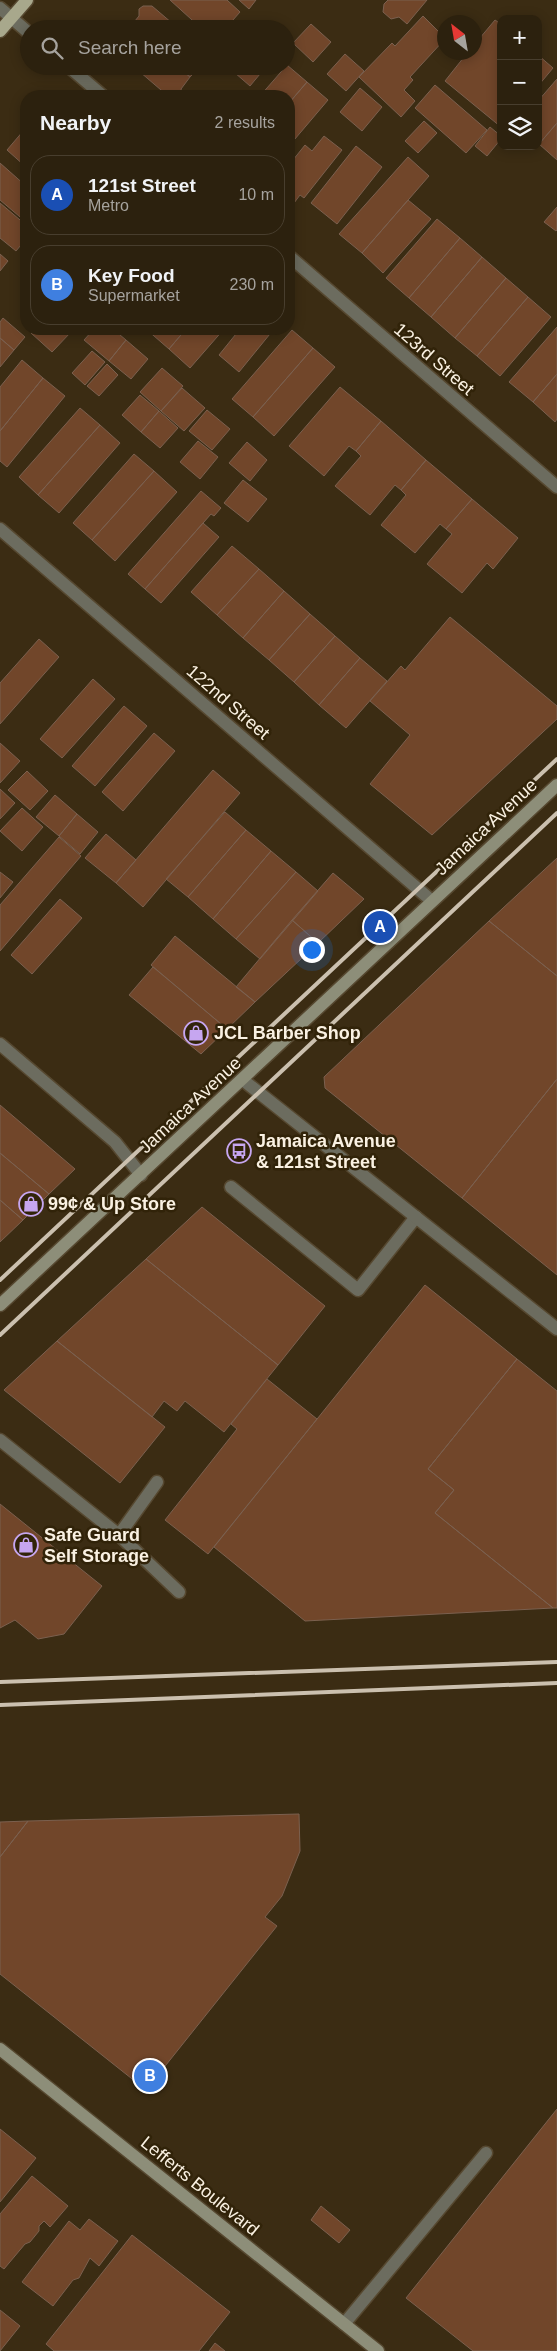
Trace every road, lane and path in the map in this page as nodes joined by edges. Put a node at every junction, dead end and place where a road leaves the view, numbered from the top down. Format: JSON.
{"nodes":[{"id":1,"x":27,"y":0,"type":"edge"},
{"id":2,"x":0,"y":8,"type":"edge"},
{"id":3,"x":11,"y":18,"type":"junction"},
{"id":4,"x":20,"y":26,"type":"edge"},
{"id":5,"x":0,"y":31,"type":"edge"},
{"id":6,"x":78,"y":75,"type":"edge"},
{"id":7,"x":96,"y":90,"type":"edge"},
{"id":8,"x":295,"y":261,"type":"edge"},
{"id":9,"x":557,"y":487,"type":"edge"},
{"id":10,"x":0,"y":529,"type":"edge"},
{"id":11,"x":557,"y":785,"type":"edge"},
{"id":12,"x":432,"y":902,"type":"junction"},
{"id":13,"x":0,"y":1044,"type":"edge"},
{"id":14,"x":243,"y":1080,"type":"junction"},
{"id":15,"x":141,"y":1175,"type":"junction"},
{"id":16,"x":231,"y":1187,"type":"dead end"},
{"id":17,"x":416,"y":1217,"type":"junction"},
{"id":18,"x":0,"y":1305,"type":"edge"},
{"id":19,"x":557,"y":1329,"type":"edge"},
{"id":20,"x":0,"y":1440,"type":"edge"},
{"id":21,"x":157,"y":1482,"type":"dead end"},
{"id":22,"x":119,"y":1535,"type":"junction"},
{"id":23,"x":179,"y":1592,"type":"dead end"},
{"id":24,"x":0,"y":2049,"type":"edge"},
{"id":25,"x":486,"y":2153,"type":"dead end"},
{"id":26,"x":344,"y":2324,"type":"junction"},
{"id":27,"x":378,"y":2351,"type":"edge"}],
"edges":[{"from":1,"to":3,"type":"main road"},
{"from":2,"to":3,"type":"street"},
{"from":3,"to":4,"type":"street"},
{"from":3,"to":5,"type":"main road"},
{"from":6,"to":7,"type":"street"},
{"from":8,"to":9,"type":"street","name":"123rd Street"},
{"from":10,"to":12,"type":"street","name":"122nd Street"},
{"from":11,"to":12,"type":"main road","name":"Jamaica Avenue"},
{"from":12,"to":14,"type":"main road","name":"Jamaica Avenue"},
{"from":13,"to":15,"type":"street"},
{"from":14,"to":15,"type":"main road","name":"Jamaica Avenue"},
{"from":14,"to":17,"type":"street"},
{"from":15,"to":18,"type":"main road","name":"Jamaica Avenue"},
{"from":16,"to":17,"type":"street"},
{"from":17,"to":19,"type":"street"},
{"from":20,"to":22,"type":"street"},
{"from":21,"to":22,"type":"street"},
{"from":22,"to":23,"type":"street"},
{"from":24,"to":26,"type":"main road","name":"Lefferts Boulevard"},
{"from":25,"to":26,"type":"street"},
{"from":26,"to":27,"type":"main road","name":"Lefferts Boulevard"}]}
